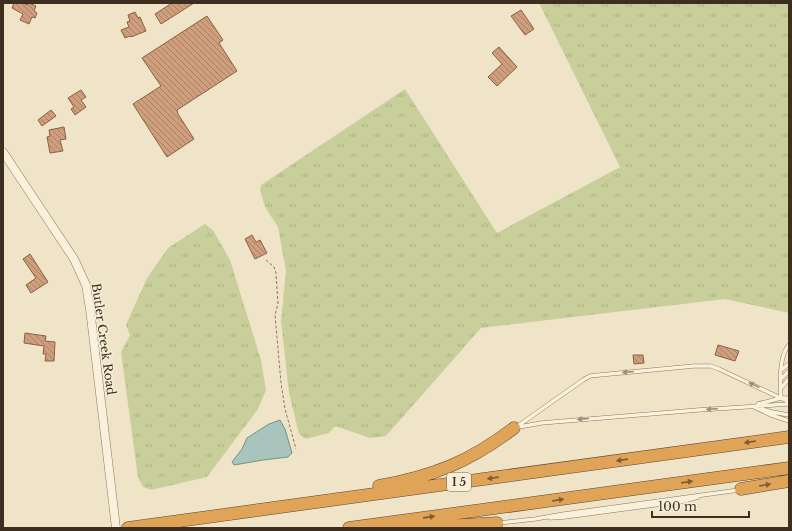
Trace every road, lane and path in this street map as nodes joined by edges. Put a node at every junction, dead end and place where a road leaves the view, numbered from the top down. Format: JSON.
{"nodes":[{"id":1,"x":3,"y":152,"type":"edge"},
{"id":2,"x":266,"y":260,"type":"dead end"},
{"id":3,"x":789,"y":344,"type":"edge"},
{"id":4,"x":789,"y":364,"type":"edge"},
{"id":5,"x":782,"y":369,"type":"junction"},
{"id":6,"x":789,"y":370,"type":"edge"},
{"id":7,"x":781,"y":379,"type":"junction"},
{"id":8,"x":789,"y":379,"type":"edge"},
{"id":9,"x":780,"y":389,"type":"junction"},
{"id":10,"x":781,"y":398,"type":"junction"},
{"id":11,"x":789,"y":398,"type":"edge"},
{"id":12,"x":789,"y":403,"type":"edge"},
{"id":13,"x":751,"y":406,"type":"junction"},
{"id":14,"x":789,"y":415,"type":"edge"},
{"id":15,"x":789,"y":421,"type":"edge"},
{"id":16,"x":514,"y":428,"type":"junction"},
{"id":17,"x":789,"y":437,"type":"edge"},
{"id":18,"x":296,"y":449,"type":"dead end"},
{"id":19,"x":789,"y":468,"type":"edge"},
{"id":20,"x":789,"y":481,"type":"edge"},
{"id":21,"x":741,"y":489,"type":"joint"},
{"id":22,"x":198,"y":518,"type":"junction"},
{"id":23,"x":383,"y":523,"type":"junction"},
{"id":24,"x":497,"y":523,"type":"joint"},
{"id":25,"x":116,"y":528,"type":"edge"},
{"id":26,"x":128,"y":528,"type":"edge"},
{"id":27,"x":349,"y":528,"type":"edge"}],
"edges":[{"from":1,"to":25,"type":"street","name":"Butler Creek Road"},
{"from":2,"to":18,"type":"path"},
{"from":3,"to":5,"type":"lane"},
{"from":4,"to":5,"type":"lane"},
{"from":5,"to":7,"type":"lane"},
{"from":6,"to":7,"type":"lane"},
{"from":7,"to":9,"type":"lane"},
{"from":8,"to":9,"type":"lane"},
{"from":9,"to":10,"type":"lane"},
{"from":10,"to":11,"type":"lane"},
{"from":10,"to":12,"type":"lane"},
{"from":10,"to":13,"type":"lane"},
{"from":10,"to":16,"type":"lane","one_way":true},
{"from":12,"to":13,"type":"lane"},
{"from":13,"to":14,"type":"lane"},
{"from":13,"to":15,"type":"lane"},
{"from":13,"to":16,"type":"lane","one_way":true},
{"from":16,"to":22,"type":"highway"},
{"from":17,"to":22,"type":"highway","number":"I 5","one_way":true},
{"from":23,"to":19,"type":"highway","one_way":true},
{"from":21,"to":20,"type":"highway","one_way":true},
{"from":21,"to":24,"type":"lane"},
{"from":22,"to":26,"type":"highway","number":"I 5"},
{"from":23,"to":24,"type":"highway"},
{"from":23,"to":27,"type":"highway"}]}
